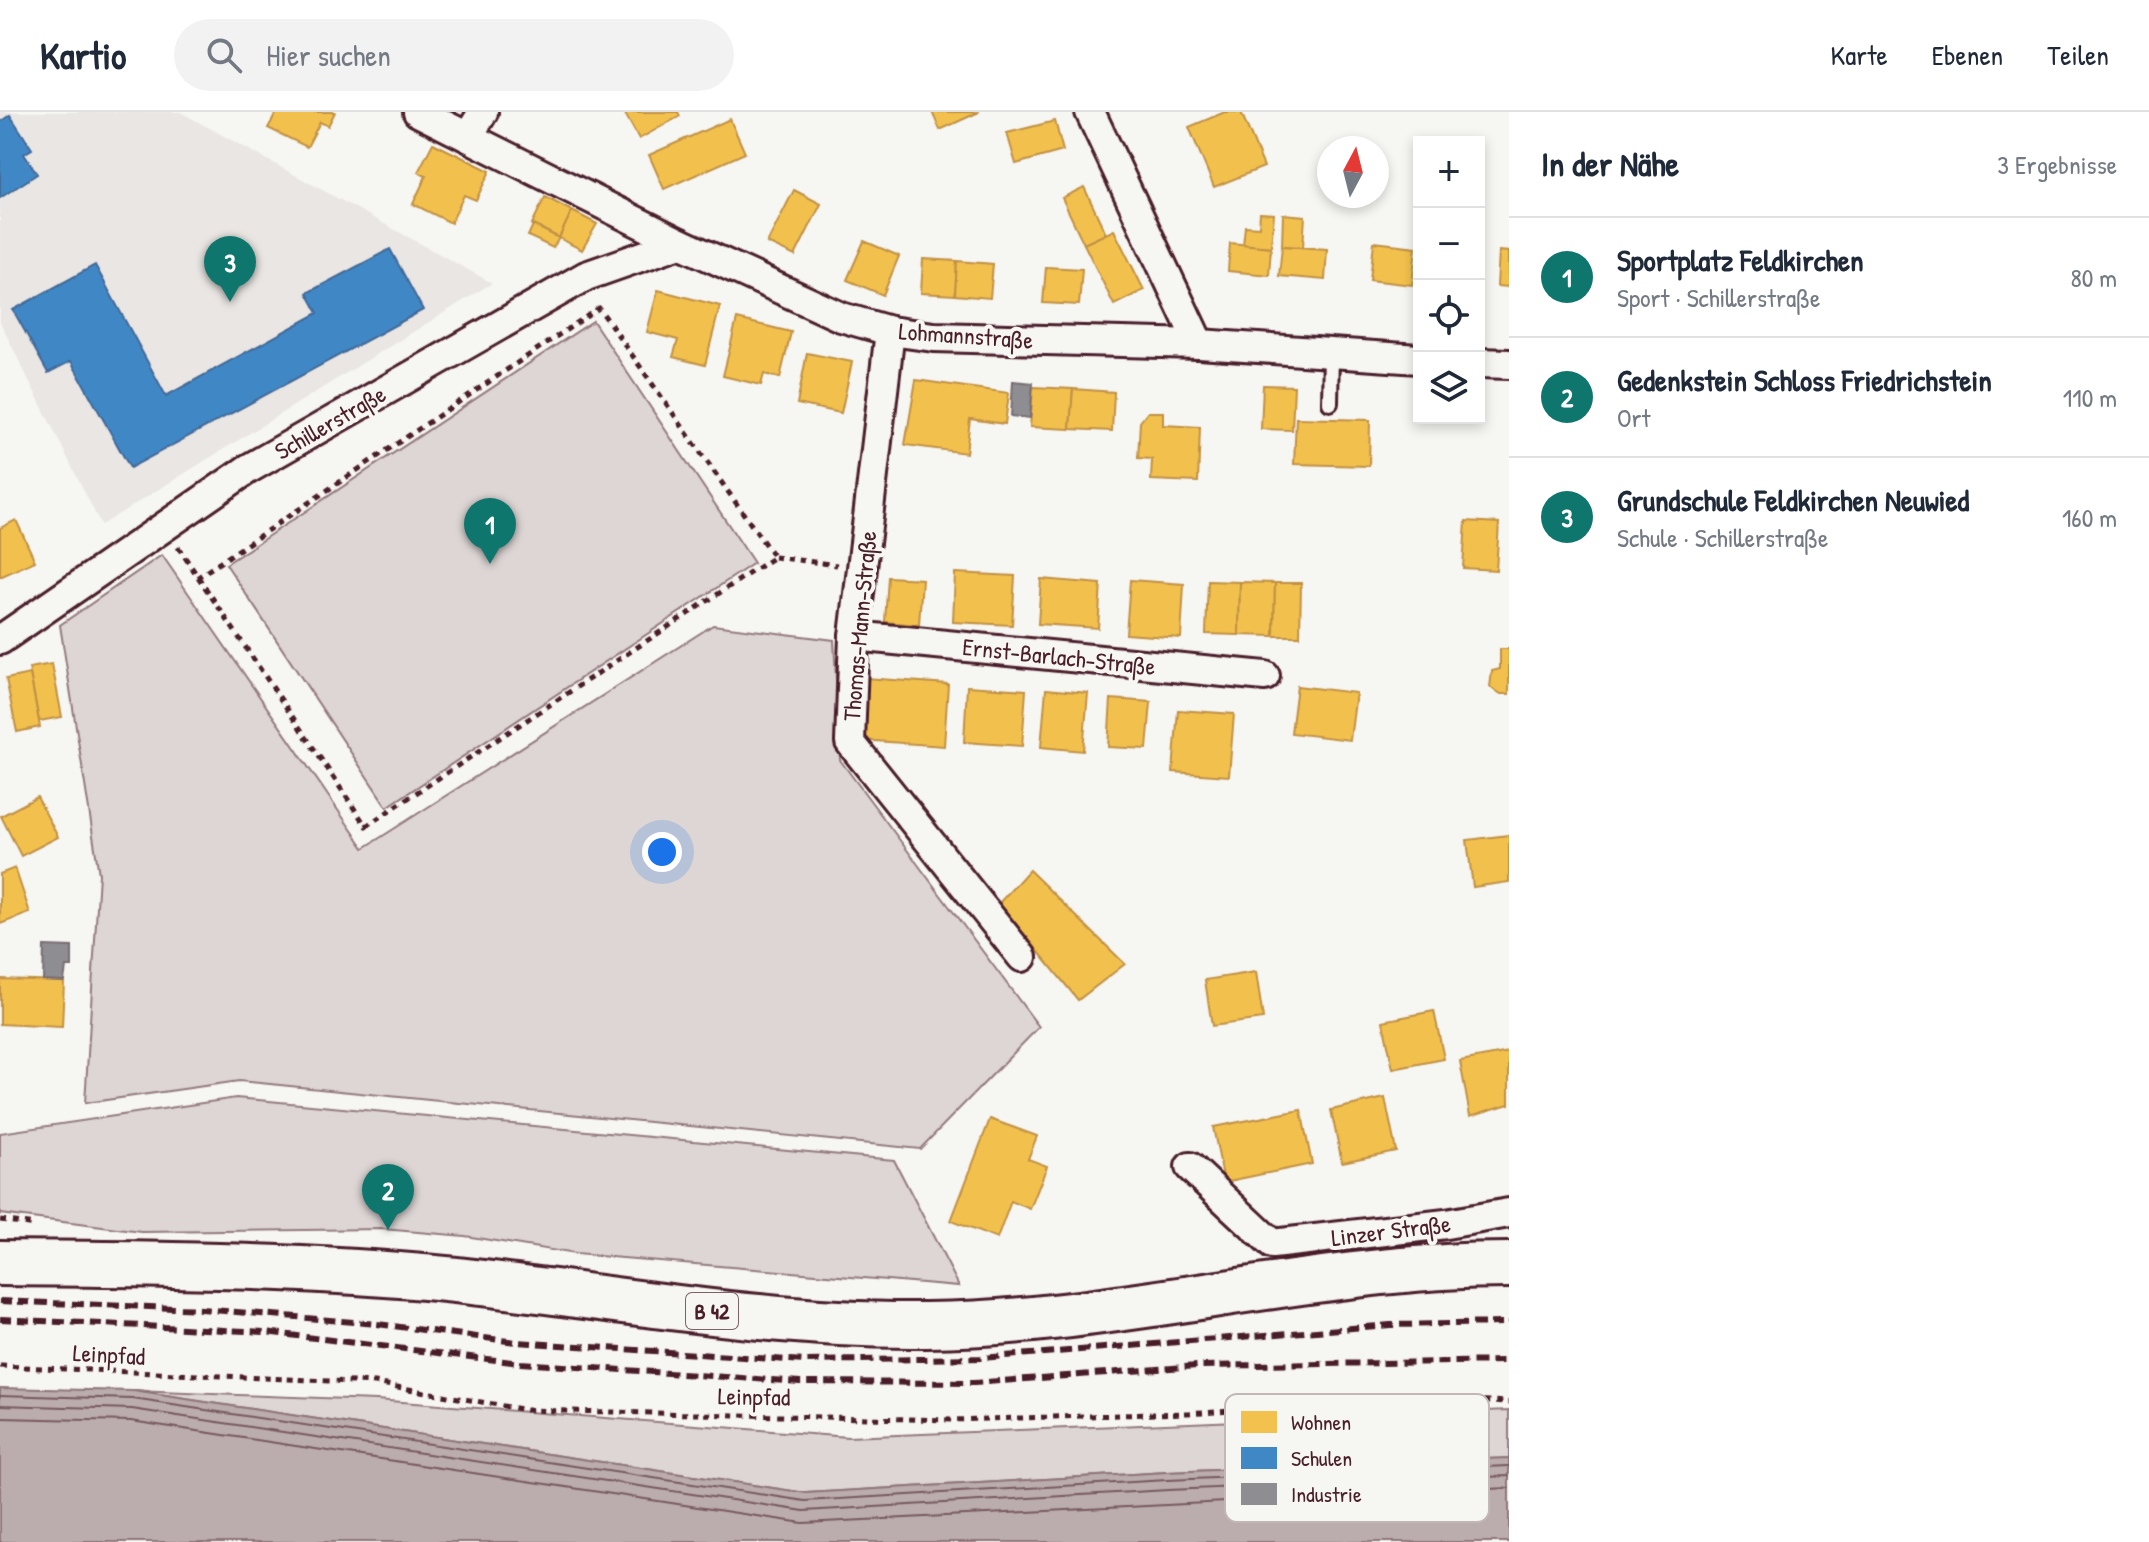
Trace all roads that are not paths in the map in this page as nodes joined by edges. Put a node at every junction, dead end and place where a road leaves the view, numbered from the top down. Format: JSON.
{"nodes":[{"id":1,"x":418,"y":112,"type":"edge"},
{"id":2,"x":483,"y":112,"type":"edge"},
{"id":3,"x":1090,"y":112,"type":"edge"},
{"id":4,"x":468,"y":137,"type":"junction"},
{"id":5,"x":680,"y":243,"type":"junction"},
{"id":6,"x":890,"y":331,"type":"junction"},
{"id":7,"x":1199,"y":344,"type":"junction"},
{"id":8,"x":1331,"y":353,"type":"junction"},
{"id":9,"x":1413,"y":359,"type":"edge"},
{"id":10,"x":1485,"y":363,"type":"edge"},
{"id":11,"x":1509,"y":364,"type":"edge"},
{"id":12,"x":1330,"y":403,"type":"dead end"},
{"id":13,"x":854,"y":636,"type":"junction"},
{"id":14,"x":0,"y":640,"type":"edge"},
{"id":15,"x":1265,"y":676,"type":"dead end"},
{"id":16,"x":1022,"y":957,"type":"dead end"},
{"id":17,"x":1190,"y":1167,"type":"dead end"},
{"id":18,"x":1509,"y":1213,"type":"edge"},
{"id":19,"x":0,"y":1263,"type":"edge"},
{"id":20,"x":1509,"y":1265,"type":"edge"}],
"edges":[{"from":1,"to":4,"type":"street","name":"Lohmannstraße"},
{"from":2,"to":4,"type":"street"},
{"from":3,"to":7,"type":"street"},
{"from":4,"to":5,"type":"street","name":"Lohmannstraße"},
{"from":5,"to":6,"type":"street","name":"Lohmannstraße"},
{"from":5,"to":14,"type":"street","name":"Schillerstraße"},
{"from":6,"to":7,"type":"street","name":"Lohmannstraße"},
{"from":6,"to":13,"type":"street","name":"Thomas-Mann-Straße"},
{"from":7,"to":8,"type":"street","name":"Lohmannstraße"},
{"from":8,"to":9,"type":"street","name":"Lohmannstraße"},
{"from":8,"to":12,"type":"lane"},
{"from":10,"to":11,"type":"street"},
{"from":13,"to":15,"type":"street","name":"Ernst-Barlach-Straße"},
{"from":13,"to":16,"type":"street","name":"Thomas-Mann-Straße"},
{"from":17,"to":18,"type":"street","name":"Linzer Straße"},
{"from":19,"to":20,"type":"main road","number":"B 42"}]}
